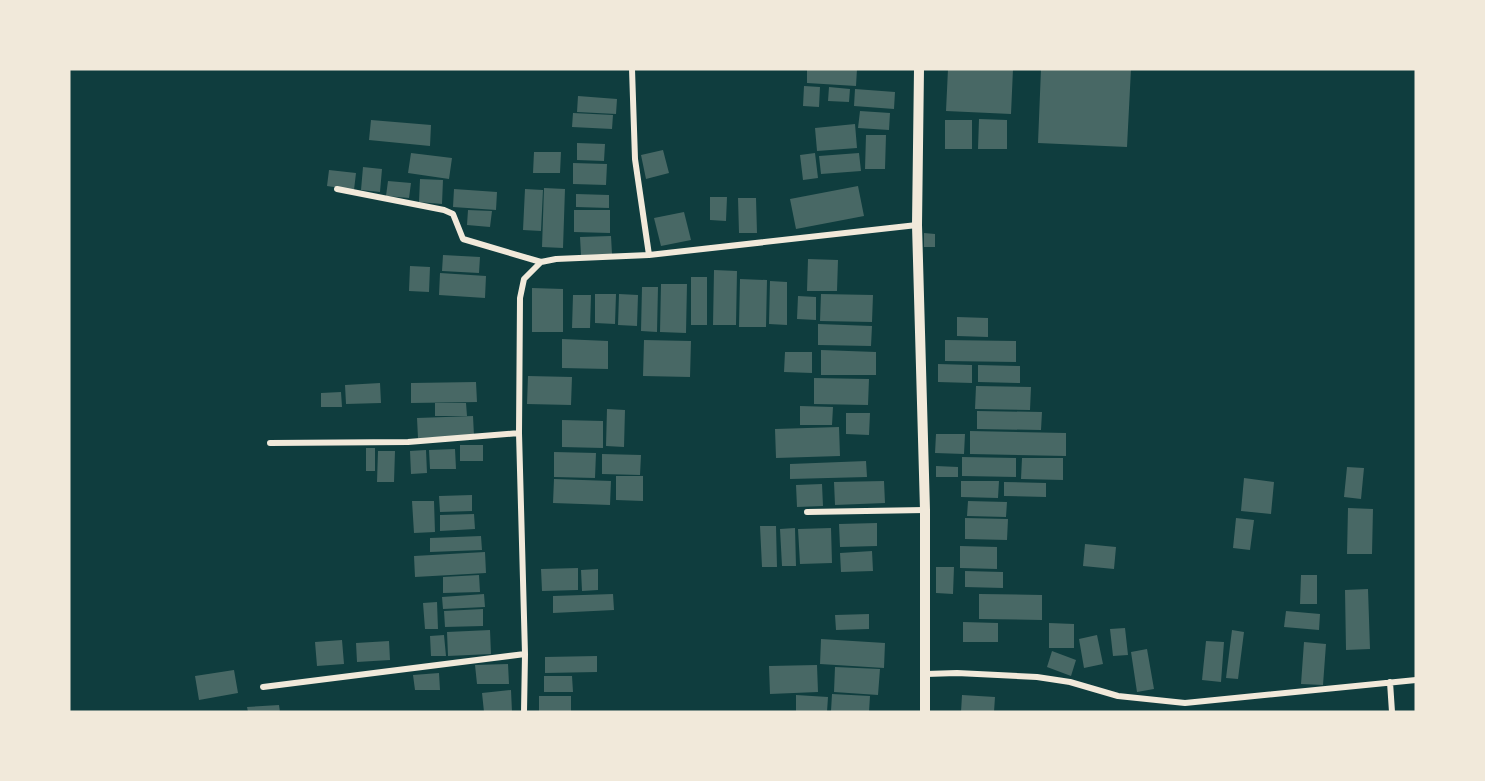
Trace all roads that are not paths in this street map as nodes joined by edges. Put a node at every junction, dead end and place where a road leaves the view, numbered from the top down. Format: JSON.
{"nodes":[{"id":1,"x":632,"y":69,"type":"edge"},
{"id":2,"x":920,"y":69,"type":"edge"},
{"id":3,"x":337,"y":189,"type":"dead end"},
{"id":4,"x":916,"y":225,"type":"junction"},
{"id":5,"x":649,"y":255,"type":"junction"},
{"id":6,"x":541,"y":262,"type":"junction"},
{"id":7,"x":519,"y":433,"type":"junction"},
{"id":8,"x":270,"y":443,"type":"dead end"},
{"id":9,"x":925,"y":510,"type":"junction"},
{"id":10,"x":807,"y":512,"type":"dead end"},
{"id":11,"x":525,"y":654,"type":"junction"},
{"id":12,"x":926,"y":674,"type":"junction"},
{"id":13,"x":1416,"y":680,"type":"edge"},
{"id":14,"x":1390,"y":682,"type":"junction"},
{"id":15,"x":263,"y":687,"type":"dead end"},
{"id":16,"x":524,"y":712,"type":"edge"},
{"id":17,"x":925,"y":712,"type":"edge"},
{"id":18,"x":1392,"y":712,"type":"edge"}],
"edges":[{"from":1,"to":5,"type":"street"},
{"from":2,"to":4,"type":"street"},
{"from":3,"to":6,"type":"street"},
{"from":4,"to":5,"type":"street"},
{"from":4,"to":9,"type":"street"},
{"from":5,"to":6,"type":"street"},
{"from":6,"to":7,"type":"street"},
{"from":7,"to":8,"type":"street"},
{"from":7,"to":11,"type":"street"},
{"from":9,"to":10,"type":"street"},
{"from":9,"to":12,"type":"street"},
{"from":11,"to":15,"type":"street"},
{"from":11,"to":16,"type":"street"},
{"from":12,"to":14,"type":"street"},
{"from":12,"to":17,"type":"street"},
{"from":13,"to":14,"type":"street"},
{"from":14,"to":18,"type":"street"}]}
